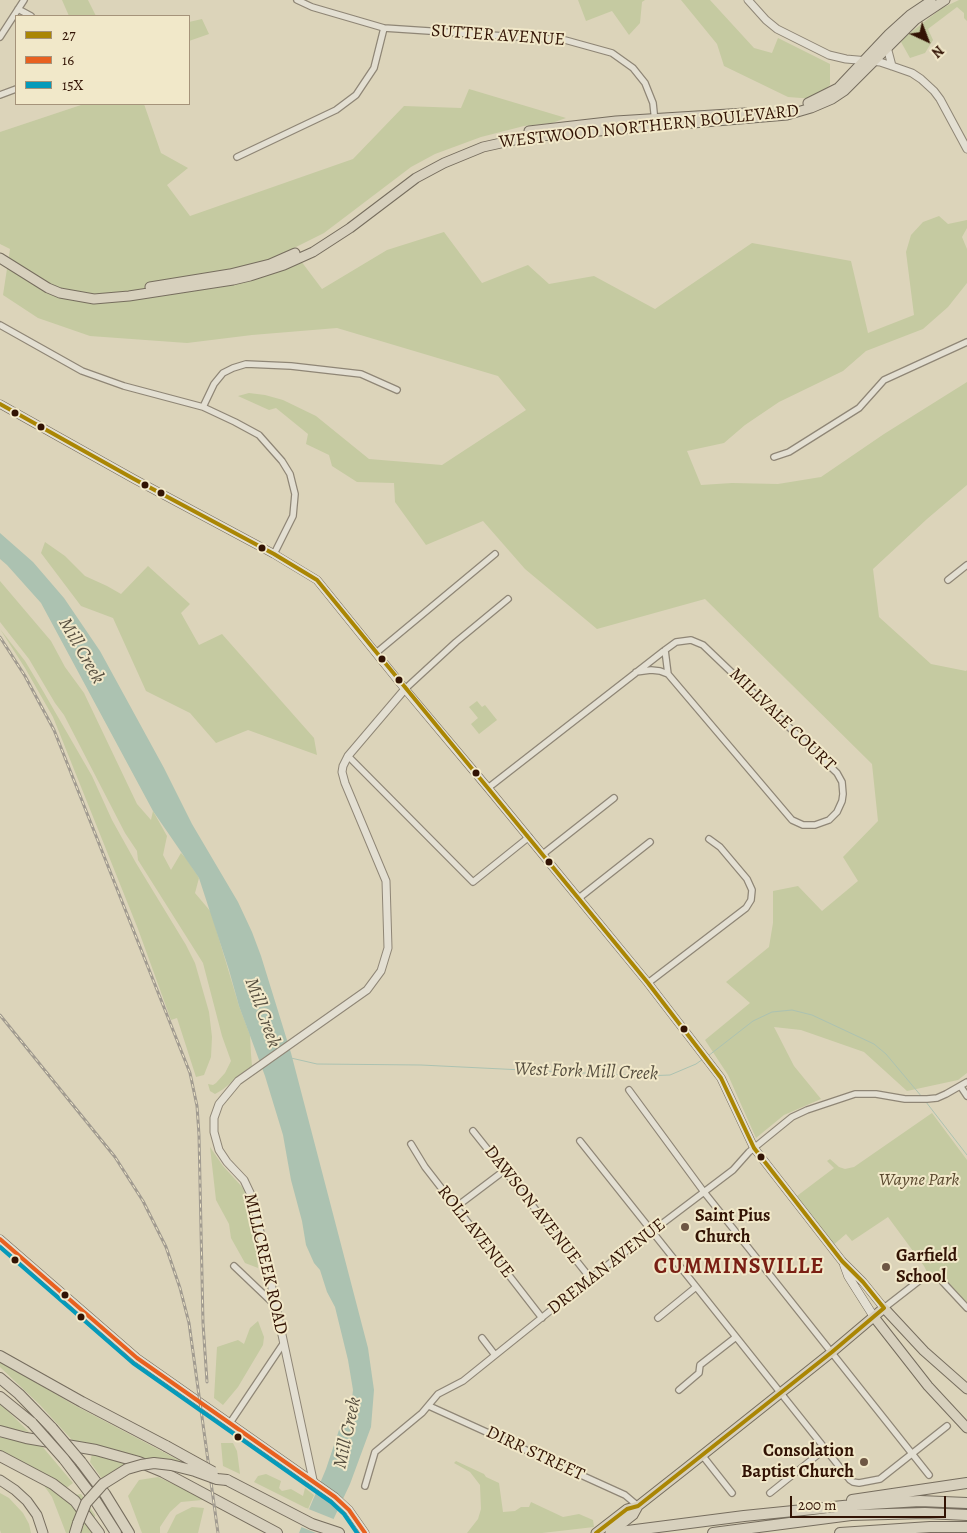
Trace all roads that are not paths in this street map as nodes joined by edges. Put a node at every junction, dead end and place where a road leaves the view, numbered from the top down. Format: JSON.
{"nodes":[{"id":1,"x":24,"y":0,"type":"edge"},
{"id":2,"x":297,"y":0,"type":"edge"},
{"id":3,"x":748,"y":0,"type":"edge"},
{"id":4,"x":934,"y":0,"type":"edge"},
{"id":5,"x":945,"y":0,"type":"edge"},
{"id":6,"x":18,"y":9,"type":"junction"},
{"id":7,"x":29,"y":15,"type":"edge"},
{"id":8,"x":384,"y":28,"type":"junction"},
{"id":9,"x":0,"y":37,"type":"edge"},
{"id":10,"x":887,"y":47,"type":"junction"},
{"id":11,"x":869,"y":61,"type":"junction"},
{"id":12,"x":892,"y":66,"type":"junction"},
{"id":13,"x":15,"y":89,"type":"edge"},
{"id":14,"x":0,"y":95,"type":"edge"},
{"id":15,"x":655,"y":122,"type":"junction"},
{"id":16,"x":967,"y":149,"type":"edge"},
{"id":17,"x":237,"y":157,"type":"dead end"},
{"id":18,"x":0,"y":251,"type":"edge"},
{"id":19,"x":0,"y":258,"type":"edge"},
{"id":20,"x":0,"y":325,"type":"edge"},
{"id":21,"x":967,"y":342,"type":"edge"},
{"id":22,"x":397,"y":390,"type":"dead end"},
{"id":23,"x":0,"y":404,"type":"edge"},
{"id":24,"x":203,"y":408,"type":"junction"},
{"id":25,"x":774,"y":457,"type":"dead end"},
{"id":26,"x":274,"y":554,"type":"junction"},
{"id":27,"x":495,"y":554,"type":"dead end"},
{"id":28,"x":967,"y":565,"type":"edge"},
{"id":29,"x":948,"y":580,"type":"dead end"},
{"id":30,"x":508,"y":599,"type":"dead end"},
{"id":31,"x":665,"y":650,"type":"junction"},
{"id":32,"x":376,"y":653,"type":"junction"},
{"id":33,"x":636,"y":672,"type":"junction"},
{"id":34,"x":668,"y":674,"type":"junction"},
{"id":35,"x":405,"y":689,"type":"junction"},
{"id":36,"x":348,"y":756,"type":"junction"},
{"id":37,"x":488,"y":788,"type":"junction"},
{"id":38,"x":614,"y":798,"type":"dead end"},
{"id":39,"x":529,"y":837,"type":"junction"},
{"id":40,"x":710,"y":839,"type":"dead end"},
{"id":41,"x":650,"y":842,"type":"dead end"},
{"id":42,"x":543,"y":854,"type":"junction"},
{"id":43,"x":579,"y":898,"type":"junction"},
{"id":44,"x":648,"y":983,"type":"junction"},
{"id":45,"x":967,"y":1082,"type":"edge"},
{"id":46,"x":961,"y":1087,"type":"junction"},
{"id":47,"x":629,"y":1090,"type":"dead end"},
{"id":48,"x":967,"y":1096,"type":"edge"},
{"id":49,"x":473,"y":1131,"type":"dead end"},
{"id":50,"x":580,"y":1141,"type":"dead end"},
{"id":51,"x":410,"y":1144,"type":"dead end"},
{"id":52,"x":754,"y":1148,"type":"junction"},
{"id":53,"x":505,"y":1170,"type":"junction"},
{"id":54,"x":704,"y":1192,"type":"junction"},
{"id":55,"x":456,"y":1207,"type":"junction"},
{"id":56,"x":652,"y":1231,"type":"junction"},
{"id":57,"x":0,"y":1239,"type":"edge"},
{"id":58,"x":842,"y":1261,"type":"junction"},
{"id":59,"x":234,"y":1266,"type":"dead end"},
{"id":60,"x":591,"y":1279,"type":"junction"},
{"id":61,"x":696,"y":1287,"type":"junction"},
{"id":62,"x":276,"y":1306,"type":"junction"},
{"id":63,"x":884,"y":1308,"type":"junction"},
{"id":64,"x":967,"y":1308,"type":"edge"},
{"id":65,"x":874,"y":1317,"type":"junction"},
{"id":66,"x":542,"y":1318,"type":"junction"},
{"id":67,"x":658,"y":1318,"type":"dead end"},
{"id":68,"x":736,"y":1337,"type":"junction"},
{"id":69,"x":482,"y":1338,"type":"dead end"},
{"id":70,"x":283,"y":1344,"type":"junction"},
{"id":71,"x":832,"y":1352,"type":"junction"},
{"id":72,"x":495,"y":1354,"type":"junction"},
{"id":73,"x":0,"y":1356,"type":"edge"},
{"id":74,"x":0,"y":1378,"type":"edge"},
{"id":75,"x":967,"y":1389,"type":"edge"},
{"id":76,"x":679,"y":1390,"type":"dead end"},
{"id":77,"x":780,"y":1393,"type":"junction"},
{"id":78,"x":0,"y":1397,"type":"edge"},
{"id":79,"x":429,"y":1406,"type":"junction"},
{"id":80,"x":230,"y":1423,"type":"junction"},
{"id":81,"x":947,"y":1426,"type":"dead end"},
{"id":82,"x":967,"y":1428,"type":"edge"},
{"id":83,"x":0,"y":1431,"type":"edge"},
{"id":84,"x":825,"y":1449,"type":"junction"},
{"id":85,"x":912,"y":1454,"type":"junction"},
{"id":86,"x":702,"y":1455,"type":"junction"},
{"id":87,"x":0,"y":1456,"type":"edge"},
{"id":88,"x":929,"y":1475,"type":"dead end"},
{"id":89,"x":0,"y":1480,"type":"edge"},
{"id":90,"x":227,"y":1480,"type":"junction"},
{"id":91,"x":313,"y":1480,"type":"junction"},
{"id":92,"x":967,"y":1483,"type":"edge"},
{"id":93,"x":365,"y":1486,"type":"dead end"},
{"id":94,"x":732,"y":1493,"type":"dead end"},
{"id":95,"x":770,"y":1493,"type":"dead end"},
{"id":96,"x":967,"y":1503,"type":"edge"},
{"id":97,"x":638,"y":1506,"type":"junction"},
{"id":98,"x":744,"y":1516,"type":"junction"},
{"id":99,"x":967,"y":1516,"type":"edge"},
{"id":100,"x":797,"y":1522,"type":"junction"},
{"id":101,"x":967,"y":1527,"type":"edge"},
{"id":102,"x":76,"y":1528,"type":"edge"},
{"id":103,"x":43,"y":1533,"type":"edge"},
{"id":104,"x":99,"y":1533,"type":"edge"},
{"id":105,"x":116,"y":1533,"type":"edge"},
{"id":106,"x":129,"y":1533,"type":"edge"},
{"id":107,"x":277,"y":1533,"type":"edge"},
{"id":108,"x":339,"y":1533,"type":"edge"},
{"id":109,"x":366,"y":1533,"type":"edge"},
{"id":110,"x":596,"y":1533,"type":"edge"},
{"id":111,"x":614,"y":1533,"type":"edge"},
{"id":112,"x":713,"y":1533,"type":"edge"},
{"id":113,"x":755,"y":1533,"type":"edge"},
{"id":114,"x":840,"y":1533,"type":"edge"}],
"edges":[{"from":1,"to":6,"type":"street"},
{"from":2,"to":8,"type":"street","name":"SUTTER AVENUE"},
{"from":3,"to":11,"type":"street"},
{"from":4,"to":11,"type":"main road","name":"WESTWOOD NORTHERN BOULEVARD"},
{"from":5,"to":10,"type":"main road","name":"WESTWOOD NORTHERN BOULEVARD"},
{"from":6,"to":7,"type":"street"},
{"from":6,"to":9,"type":"street"},
{"from":8,"to":15,"type":"street","name":"SUTTER AVENUE"},
{"from":8,"to":17,"type":"street"},
{"from":10,"to":11,"type":"main road","name":"WESTWOOD NORTHERN BOULEVARD"},
{"from":10,"to":12,"type":"street"},
{"from":11,"to":12,"type":"street"},
{"from":11,"to":15,"type":"main road","name":"WESTWOOD NORTHERN BOULEVARD"},
{"from":12,"to":16,"type":"street"},
{"from":13,"to":14,"type":"street"},
{"from":15,"to":18,"type":"main road","name":"WESTWOOD NORTHERN BOULEVARD"},
{"from":15,"to":19,"type":"main road","name":"WESTWOOD NORTHERN BOULEVARD"},
{"from":20,"to":24,"type":"street"},
{"from":21,"to":25,"type":"street"},
{"from":22,"to":24,"type":"street"},
{"from":23,"to":26,"type":"main road"},
{"from":24,"to":26,"type":"street"},
{"from":26,"to":32,"type":"main road"},
{"from":27,"to":32,"type":"street"},
{"from":28,"to":29,"type":"street"},
{"from":30,"to":35,"type":"street"},
{"from":31,"to":33,"type":"street","name":"MILLVALE COURT"},
{"from":31,"to":34,"type":"street"},
{"from":31,"to":34,"type":"street","name":"MILLVALE COURT"},
{"from":32,"to":35,"type":"main road"},
{"from":33,"to":34,"type":"street"},
{"from":33,"to":37,"type":"street","name":"MILLVALE COURT"},
{"from":35,"to":36,"type":"street"},
{"from":35,"to":37,"type":"main road"},
{"from":36,"to":39,"type":"street"},
{"from":36,"to":62,"type":"street","name":"MILLCREEK ROAD"},
{"from":37,"to":39,"type":"main road"},
{"from":38,"to":42,"type":"street"},
{"from":39,"to":42,"type":"main road"},
{"from":40,"to":44,"type":"street"},
{"from":41,"to":43,"type":"street"},
{"from":42,"to":43,"type":"main road"},
{"from":43,"to":44,"type":"main road"},
{"from":44,"to":52,"type":"main road"},
{"from":45,"to":46,"type":"street","name":"DREMAN AVENUE"},
{"from":46,"to":48,"type":"street"},
{"from":46,"to":52,"type":"street","name":"DREMAN AVENUE"},
{"from":47,"to":54,"type":"street"},
{"from":49,"to":53,"type":"street","name":"DAWSON AVENUE"},
{"from":50,"to":56,"type":"street"},
{"from":51,"to":55,"type":"street","name":"ROLL AVENUE"},
{"from":52,"to":54,"type":"street","name":"DREMAN AVENUE"},
{"from":52,"to":58,"type":"main road"},
{"from":53,"to":55,"type":"street"},
{"from":53,"to":60,"type":"street","name":"DAWSON AVENUE"},
{"from":54,"to":56,"type":"street","name":"DREMAN AVENUE"},
{"from":54,"to":71,"type":"street"},
{"from":55,"to":66,"type":"street","name":"ROLL AVENUE"},
{"from":56,"to":60,"type":"street","name":"DREMAN AVENUE"},
{"from":56,"to":61,"type":"street"},
{"from":57,"to":80,"type":"main road"},
{"from":58,"to":63,"type":"main road"},
{"from":58,"to":65,"type":"main road"},
{"from":59,"to":62,"type":"street"},
{"from":60,"to":66,"type":"street","name":"DREMAN AVENUE"},
{"from":61,"to":67,"type":"street"},
{"from":61,"to":68,"type":"street"},
{"from":62,"to":70,"type":"street","name":"MILLCREEK ROAD"},
{"from":63,"to":64,"type":"street"},
{"from":63,"to":65,"type":"main road"},
{"from":63,"to":75,"type":"main road"},
{"from":65,"to":71,"type":"main road"},
{"from":65,"to":82,"type":"main road"},
{"from":66,"to":72,"type":"street","name":"DREMAN AVENUE"},
{"from":68,"to":76,"type":"street"},
{"from":68,"to":77,"type":"street"},
{"from":69,"to":72,"type":"street"},
{"from":70,"to":80,"type":"street"},
{"from":70,"to":91,"type":"street","name":"MILLCREEK ROAD"},
{"from":71,"to":77,"type":"main road"},
{"from":71,"to":85,"type":"street"},
{"from":72,"to":79,"type":"street","name":"DREMAN AVENUE"},
{"from":73,"to":90,"type":"highway","bridge":true},
{"from":74,"to":106,"type":"highway","bridge":true},
{"from":77,"to":84,"type":"street"},
{"from":77,"to":86,"type":"main road"},
{"from":78,"to":105,"type":"highway","bridge":true},
{"from":79,"to":93,"type":"street","name":"DREMAN AVENUE"},
{"from":79,"to":97,"type":"street","name":"DIRR STREET"},
{"from":80,"to":91,"type":"main road"},
{"from":81,"to":85,"type":"street"},
{"from":83,"to":107,"type":"highway"},
{"from":84,"to":85,"type":"street"},
{"from":84,"to":95,"type":"street"},
{"from":85,"to":88,"type":"street"},
{"from":86,"to":94,"type":"street"},
{"from":86,"to":97,"type":"main road"},
{"from":87,"to":104,"type":"highway"},
{"from":89,"to":103,"type":"main road"},
{"from":90,"to":102,"type":"highway","bridge":true},
{"from":90,"to":108,"type":"highway"},
{"from":91,"to":109,"type":"main road"},
{"from":92,"to":98,"type":"highway"},
{"from":96,"to":98,"type":"highway"},
{"from":97,"to":110,"type":"main road"},
{"from":97,"to":111,"type":"main road"},
{"from":98,"to":111,"type":"highway"},
{"from":99,"to":100,"type":"highway"},
{"from":100,"to":112,"type":"highway"},
{"from":100,"to":113,"type":"highway"},
{"from":101,"to":114,"type":"highway"}]}
